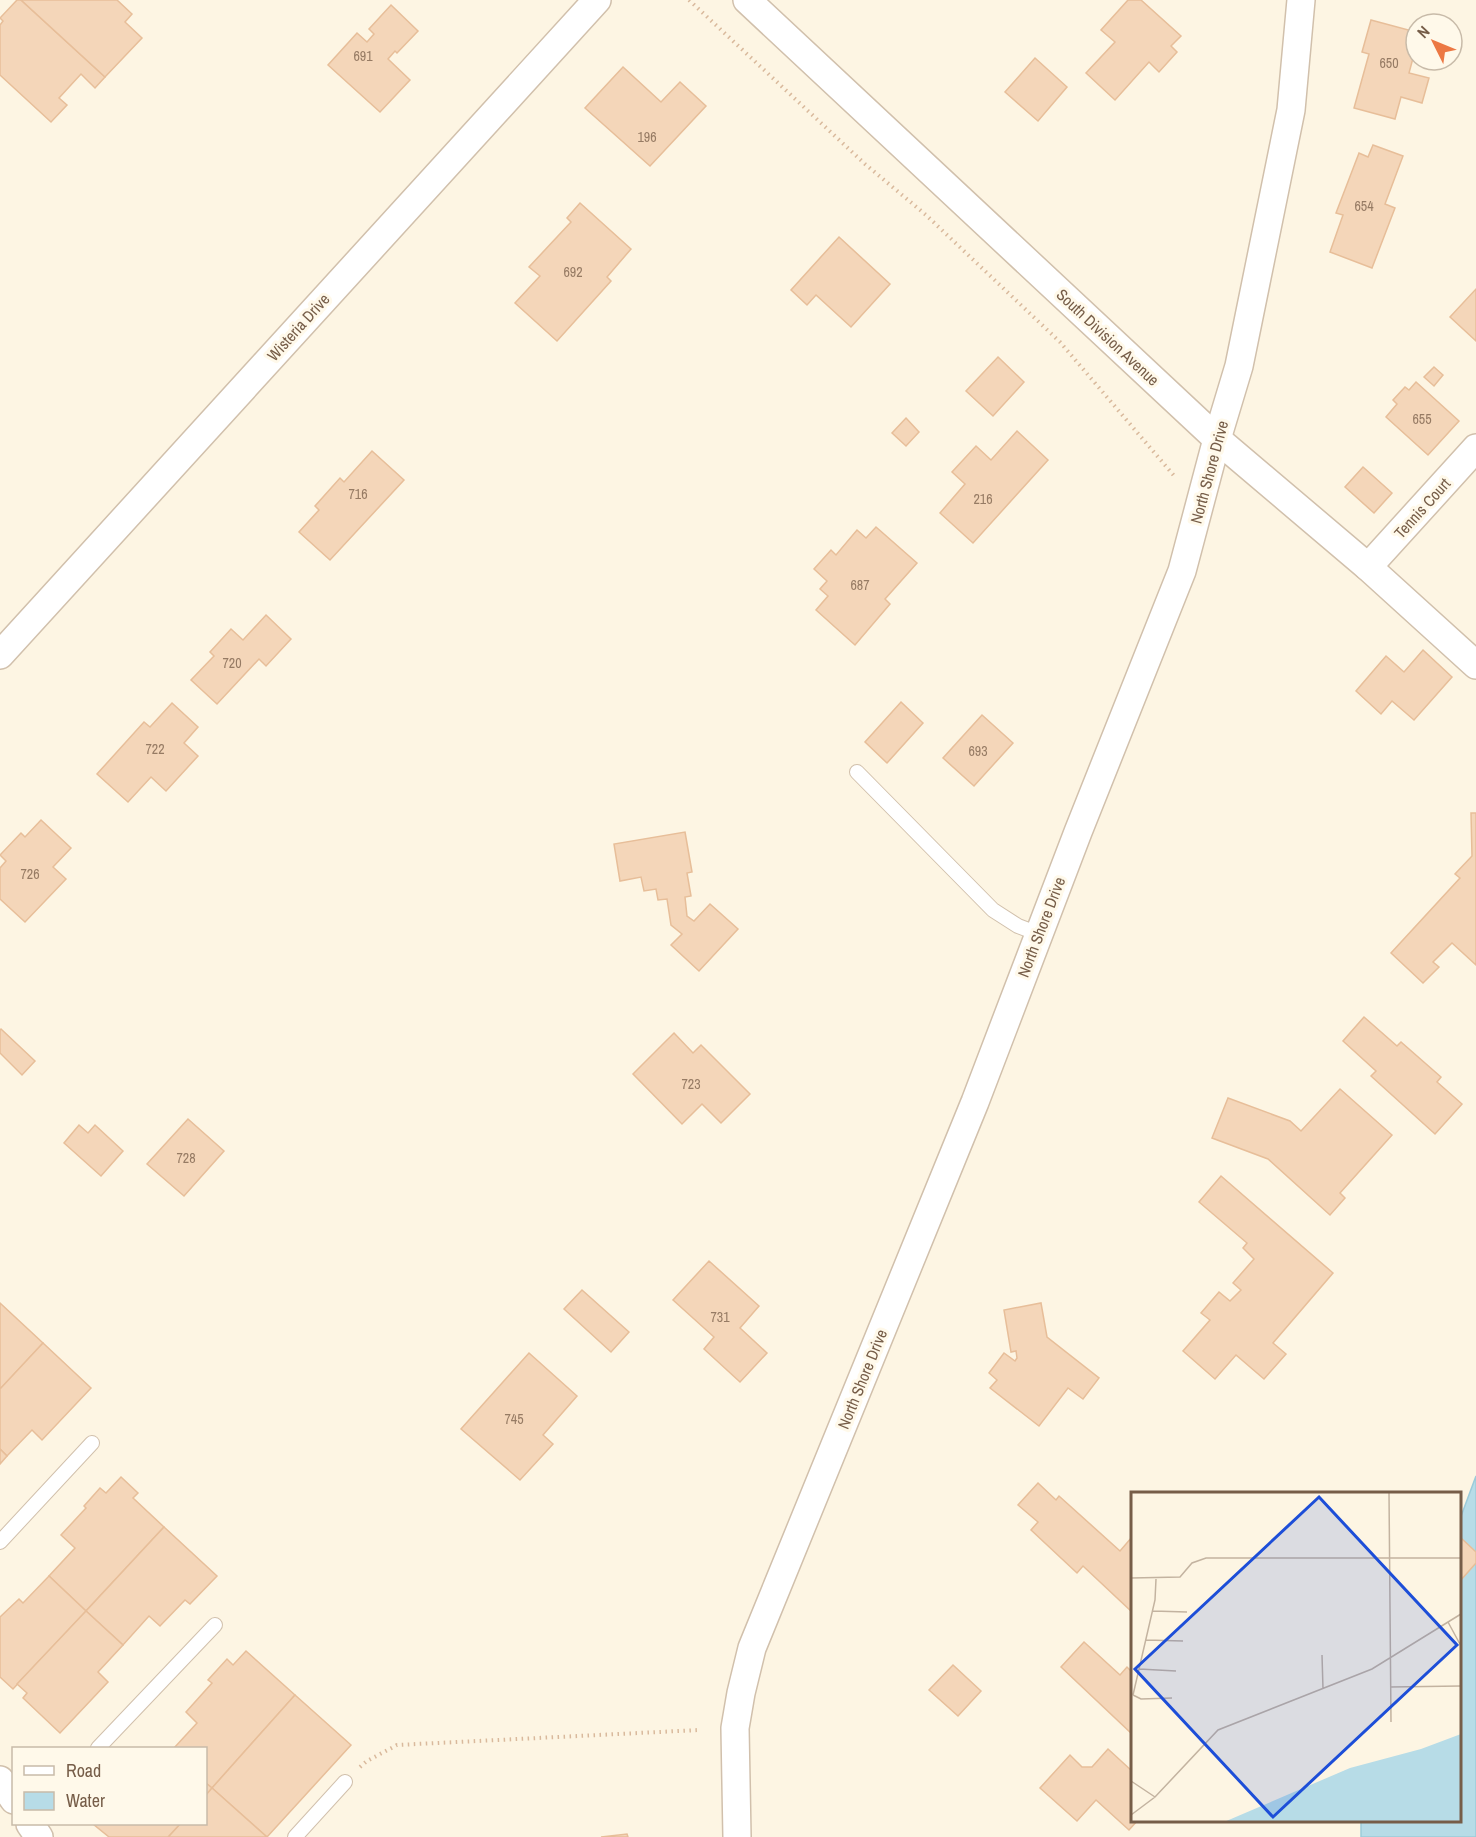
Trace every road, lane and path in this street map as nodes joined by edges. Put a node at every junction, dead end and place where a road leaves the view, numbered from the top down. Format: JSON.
{"nodes":[{"id":1,"x":597,"y":0,"type":"edge"},
{"id":2,"x":689,"y":0,"type":"edge"},
{"id":3,"x":747,"y":0,"type":"edge"},
{"id":4,"x":1301,"y":0,"type":"edge"},
{"id":5,"x":1217,"y":439,"type":"junction"},
{"id":6,"x":1476,"y":448,"type":"edge"},
{"id":7,"x":1199,"y":505,"type":"junction"},
{"id":8,"x":1368,"y":567,"type":"junction"},
{"id":9,"x":0,"y":655,"type":"edge"},
{"id":10,"x":1476,"y":665,"type":"edge"},
{"id":11,"x":857,"y":772,"type":"dead end"},
{"id":12,"x":1039,"y":934,"type":"junction"},
{"id":13,"x":92,"y":1443,"type":"dead end"},
{"id":14,"x":0,"y":1542,"type":"edge"},
{"id":15,"x":215,"y":1625,"type":"dead end"},
{"id":16,"x":699,"y":1730,"type":"dead end"},
{"id":17,"x":100,"y":1747,"type":"edge"},
{"id":18,"x":0,"y":1780,"type":"edge"},
{"id":19,"x":345,"y":1782,"type":"joint"},
{"id":20,"x":12,"y":1797,"type":"edge"},
{"id":21,"x":295,"y":1837,"type":"edge"},
{"id":22,"x":737,"y":1837,"type":"edge"}],
"edges":[{"from":1,"to":9,"type":"street","name":"Wisteria Drive"},
{"from":2,"to":7,"type":"path"},
{"from":3,"to":5,"type":"street","name":"South Division Avenue"},
{"from":4,"to":5,"type":"street","name":"North Shore Drive"},
{"from":5,"to":7,"type":"street","name":"North Shore Drive"},
{"from":5,"to":8,"type":"street","name":"South Division Avenue"},
{"from":6,"to":8,"type":"street","name":"Tennis Court"},
{"from":7,"to":12,"type":"street","name":"North Shore Drive"},
{"from":8,"to":10,"type":"street","name":"South Division Avenue"},
{"from":11,"to":12,"type":"lane"},
{"from":12,"to":22,"type":"street","name":"North Shore Drive"},
{"from":13,"to":14,"type":"lane"},
{"from":15,"to":17,"type":"lane"},
{"from":16,"to":19,"type":"path"},
{"from":18,"to":20,"type":"street"},
{"from":19,"to":21,"type":"lane"}]}
